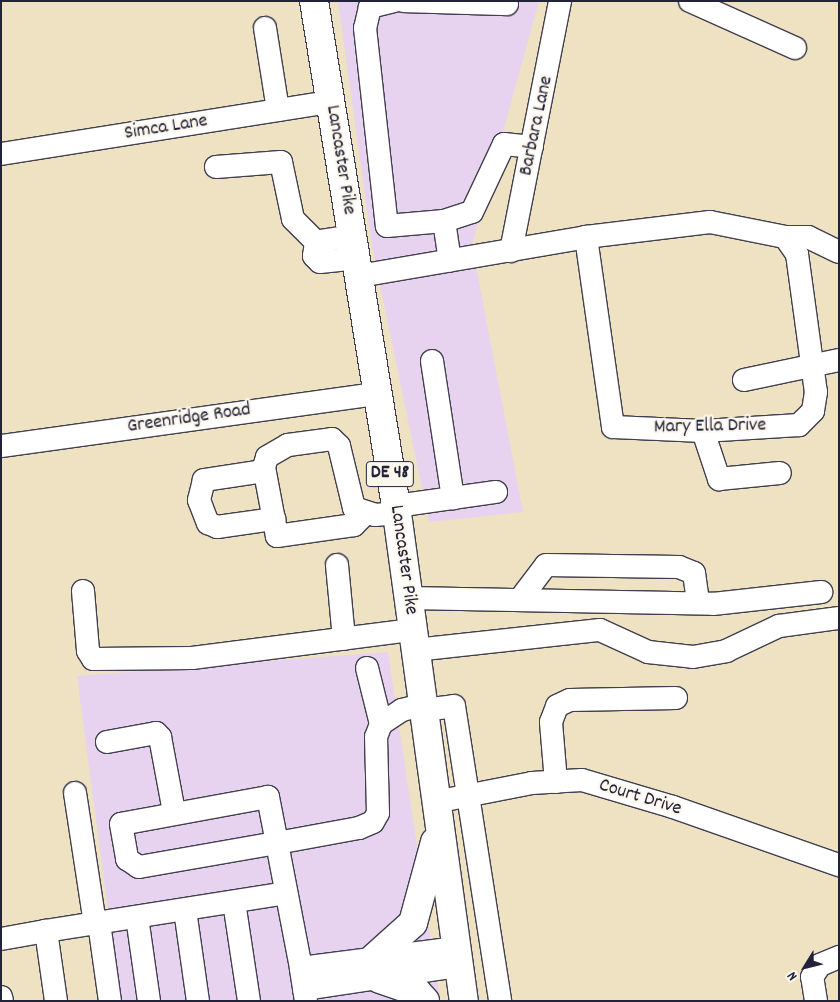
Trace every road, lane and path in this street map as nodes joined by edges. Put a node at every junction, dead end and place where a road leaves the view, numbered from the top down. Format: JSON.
{"nodes":[{"id":1,"x":314,"y":1,"type":"edge"},
{"id":2,"x":394,"y":1,"type":"edge"},
{"id":3,"x":404,"y":1,"type":"edge"},
{"id":4,"x":560,"y":1,"type":"edge"},
{"id":5,"x":690,"y":1,"type":"edge"},
{"id":6,"x":507,"y":4,"type":"dead end"},
{"id":7,"x":265,"y":28,"type":"dead end"},
{"id":8,"x":795,"y":48,"type":"dead end"},
{"id":9,"x":330,"y":102,"type":"junction"},
{"id":10,"x":278,"y":110,"type":"junction"},
{"id":11,"x":532,"y":146,"type":"junction"},
{"id":12,"x":1,"y":154,"type":"edge"},
{"id":13,"x":216,"y":167,"type":"dead end"},
{"id":14,"x":444,"y":221,"type":"junction"},
{"id":15,"x":785,"y":237,"type":"junction"},
{"id":16,"x":586,"y":238,"type":"junction"},
{"id":17,"x":511,"y":251,"type":"junction"},
{"id":18,"x":839,"y":252,"type":"edge"},
{"id":19,"x":356,"y":257,"type":"junction"},
{"id":20,"x":450,"y":261,"type":"junction"},
{"id":21,"x":839,"y":360,"type":"edge"},
{"id":22,"x":432,"y":361,"type":"dead end"},
{"id":23,"x":812,"y":364,"type":"junction"},
{"id":24,"x":744,"y":380,"type":"dead end"},
{"id":25,"x":377,"y":394,"type":"junction"},
{"id":26,"x":703,"y":431,"type":"junction"},
{"id":27,"x":1,"y":446,"type":"edge"},
{"id":28,"x":264,"y":471,"type":"junction"},
{"id":29,"x":780,"y":473,"type":"dead end"},
{"id":30,"x":496,"y":492,"type":"dead end"},
{"id":31,"x":453,"y":498,"type":"junction"},
{"id":32,"x":396,"y":510,"type":"junction"},
{"id":33,"x":365,"y":514,"type":"junction"},
{"id":34,"x":274,"y":519,"type":"junction"},
{"id":35,"x":337,"y":565,"type":"dead end"},
{"id":36,"x":83,"y":591,"type":"dead end"},
{"id":37,"x":821,"y":592,"type":"dead end"},
{"id":38,"x":408,"y":598,"type":"junction"},
{"id":39,"x":521,"y":598,"type":"junction"},
{"id":40,"x":698,"y":603,"type":"junction"},
{"id":41,"x":839,"y":618,"type":"edge"},
{"id":42,"x":344,"y":639,"type":"junction"},
{"id":43,"x":414,"y":640,"type":"junction"},
{"id":44,"x":367,"y":668,"type":"dead end"},
{"id":45,"x":676,"y":698,"type":"dead end"},
{"id":46,"x":422,"y":707,"type":"junction"},
{"id":47,"x":381,"y":724,"type":"junction"},
{"id":48,"x":106,"y":742,"type":"dead end"},
{"id":49,"x":556,"y":782,"type":"junction"},
{"id":50,"x":75,"y":793,"type":"dead end"},
{"id":51,"x":469,"y":795,"type":"junction"},
{"id":52,"x":435,"y":802,"type":"junction"},
{"id":53,"x":174,"y":812,"type":"junction"},
{"id":54,"x":438,"y":831,"type":"junction"},
{"id":55,"x":276,"y":843,"type":"junction"},
{"id":56,"x":839,"y":865,"type":"edge"},
{"id":57,"x":286,"y":893,"type":"junction"},
{"id":58,"x":234,"y":902,"type":"junction"},
{"id":59,"x":185,"y":910,"type":"junction"},
{"id":60,"x":137,"y":917,"type":"junction"},
{"id":61,"x":97,"y":923,"type":"junction"},
{"id":62,"x":46,"y":931,"type":"junction"},
{"id":63,"x":1,"y":939,"type":"edge"},
{"id":64,"x":457,"y":957,"type":"junction"},
{"id":65,"x":839,"y":957,"type":"edge"},
{"id":66,"x":377,"y":969,"type":"junction"},
{"id":67,"x":304,"y":986,"type":"edge"},
{"id":68,"x":56,"y":1001,"type":"edge"},
{"id":69,"x":110,"y":1001,"type":"edge"},
{"id":70,"x":149,"y":1001,"type":"edge"},
{"id":71,"x":198,"y":1001,"type":"edge"},
{"id":72,"x":249,"y":1001,"type":"edge"},
{"id":73,"x":425,"y":1001,"type":"edge"},
{"id":74,"x":464,"y":1001,"type":"edge"},
{"id":75,"x":500,"y":1001,"type":"edge"},
{"id":76,"x":816,"y":1001,"type":"edge"}],
"edges":[{"from":1,"to":9,"type":"main road","name":"Lancaster Pike","number":"DE 48"},
{"from":2,"to":14,"type":"street"},
{"from":3,"to":6,"type":"street"},
{"from":4,"to":11,"type":"street","name":"Barbara Lane"},
{"from":5,"to":8,"type":"street"},
{"from":7,"to":10,"type":"street"},
{"from":9,"to":10,"type":"street","name":"Simca Lane"},
{"from":9,"to":19,"type":"main road","name":"Lancaster Pike","number":"DE 48"},
{"from":10,"to":12,"type":"street","name":"Simca Lane"},
{"from":11,"to":14,"type":"street"},
{"from":11,"to":17,"type":"street","name":"Barbara Lane"},
{"from":13,"to":19,"type":"street"},
{"from":14,"to":20,"type":"street"},
{"from":15,"to":16,"type":"street"},
{"from":15,"to":18,"type":"street"},
{"from":15,"to":23,"type":"street","name":"Mary Ella Drive"},
{"from":16,"to":17,"type":"street"},
{"from":16,"to":26,"type":"street","name":"Mary Ella Drive"},
{"from":17,"to":20,"type":"street"},
{"from":19,"to":20,"type":"street"},
{"from":19,"to":25,"type":"main road","name":"Lancaster Pike","number":"DE 48"},
{"from":21,"to":23,"type":"street"},
{"from":22,"to":31,"type":"street"},
{"from":23,"to":24,"type":"street"},
{"from":23,"to":26,"type":"street","name":"Mary Ella Drive"},
{"from":25,"to":27,"type":"street","name":"Greenridge Road"},
{"from":25,"to":32,"type":"main road","name":"Lancaster Pike","number":"DE 48"},
{"from":26,"to":29,"type":"street"},
{"from":28,"to":33,"type":"street"},
{"from":28,"to":34,"type":"street"},
{"from":28,"to":34,"type":"street"},
{"from":30,"to":31,"type":"street"},
{"from":31,"to":32,"type":"street"},
{"from":32,"to":33,"type":"street"},
{"from":32,"to":38,"type":"main road","name":"Lancaster Pike","number":"DE 48"},
{"from":33,"to":34,"type":"street"},
{"from":35,"to":42,"type":"street"},
{"from":36,"to":42,"type":"street"},
{"from":37,"to":40,"type":"street"},
{"from":38,"to":39,"type":"street"},
{"from":38,"to":43,"type":"main road","name":"Lancaster Pike","number":"DE 48"},
{"from":39,"to":40,"type":"street"},
{"from":39,"to":40,"type":"street"},
{"from":41,"to":43,"type":"street"},
{"from":42,"to":43,"type":"street"},
{"from":43,"to":46,"type":"main road","name":"Lancaster Pike","number":"DE 48"},
{"from":44,"to":47,"type":"street"},
{"from":45,"to":49,"type":"street"},
{"from":46,"to":47,"type":"street"},
{"from":46,"to":51,"type":"street"},
{"from":46,"to":52,"type":"main road","name":"Lancaster Pike","number":"DE 48"},
{"from":47,"to":55,"type":"street"},
{"from":48,"to":53,"type":"street"},
{"from":49,"to":51,"type":"street","name":"Court Drive"},
{"from":49,"to":56,"type":"street","name":"Court Drive"},
{"from":50,"to":61,"type":"street"},
{"from":51,"to":52,"type":"street","name":"Court Drive"},
{"from":51,"to":75,"type":"street"},
{"from":52,"to":54,"type":"main road","name":"Lancaster Pike","number":"DE 48"},
{"from":53,"to":55,"type":"street"},
{"from":53,"to":55,"type":"street"},
{"from":54,"to":64,"type":"main road","name":"Lancaster Pike","number":"DE 48"},
{"from":54,"to":66,"type":"main road"},
{"from":55,"to":57,"type":"street"},
{"from":57,"to":58,"type":"street"},
{"from":57,"to":67,"type":"street"},
{"from":58,"to":59,"type":"street"},
{"from":58,"to":72,"type":"street"},
{"from":59,"to":60,"type":"street"},
{"from":59,"to":71,"type":"street"},
{"from":60,"to":61,"type":"street"},
{"from":60,"to":70,"type":"street"},
{"from":61,"to":62,"type":"street"},
{"from":61,"to":69,"type":"street"},
{"from":62,"to":63,"type":"street"},
{"from":62,"to":68,"type":"street"},
{"from":64,"to":66,"type":"street"},
{"from":64,"to":74,"type":"main road","name":"Lancaster Pike","number":"DE 48"},
{"from":65,"to":76,"type":"street"},
{"from":66,"to":67,"type":"street"},
{"from":66,"to":73,"type":"main road"}]}
